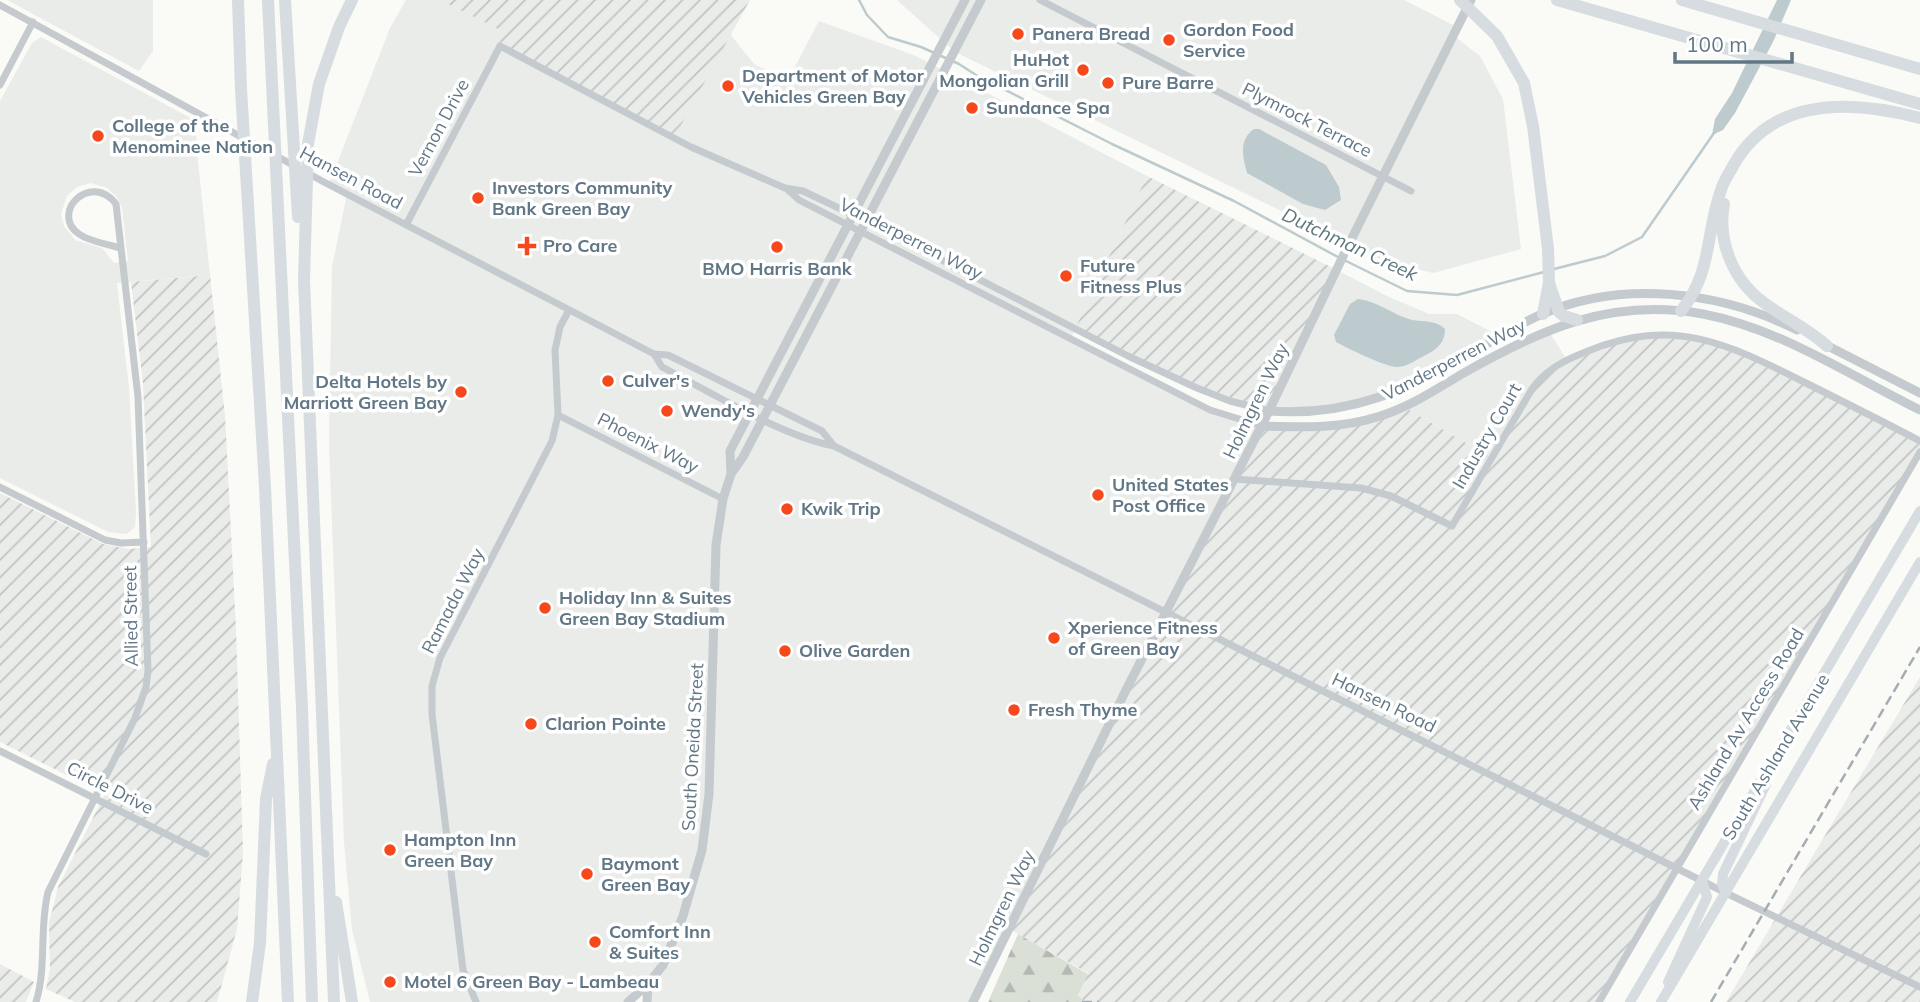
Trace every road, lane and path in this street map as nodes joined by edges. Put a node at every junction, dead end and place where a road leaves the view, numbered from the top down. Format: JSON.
{"nodes":[{"id":1,"x":236,"y":0,"type":"edge"},
{"id":2,"x":268,"y":0,"type":"edge"},
{"id":3,"x":285,"y":0,"type":"edge"},
{"id":4,"x":352,"y":0,"type":"edge"},
{"id":5,"x":965,"y":0,"type":"edge"},
{"id":6,"x":981,"y":0,"type":"edge"},
{"id":7,"x":1040,"y":0,"type":"edge"},
{"id":8,"x":1460,"y":0,"type":"edge"},
{"id":9,"x":1471,"y":0,"type":"edge"},
{"id":10,"x":1557,"y":0,"type":"edge"},
{"id":11,"x":1682,"y":0,"type":"edge"},
{"id":12,"x":0,"y":5,"type":"edge"},
{"id":13,"x":33,"y":22,"type":"junction"},
{"id":14,"x":500,"y":46,"type":"joint"},
{"id":15,"x":1920,"y":69,"type":"edge"},
{"id":16,"x":0,"y":85,"type":"edge"},
{"id":17,"x":1920,"y":104,"type":"edge"},
{"id":18,"x":1920,"y":118,"type":"edge"},
{"id":19,"x":1728,"y":176,"type":"junction"},
{"id":20,"x":1383,"y":177,"type":"junction"},
{"id":21,"x":785,"y":187,"type":"junction"},
{"id":22,"x":1411,"y":191,"type":"dead end"},
{"id":23,"x":853,"y":215,"type":"junction"},
{"id":24,"x":866,"y":221,"type":"junction"},
{"id":25,"x":406,"y":225,"type":"junction"},
{"id":26,"x":848,"y":225,"type":"junction"},
{"id":27,"x":861,"y":231,"type":"junction"},
{"id":28,"x":120,"y":248,"type":"junction"},
{"id":29,"x":304,"y":280,"type":"junction"},
{"id":30,"x":1549,"y":283,"type":"junction"},
{"id":31,"x":1692,"y":297,"type":"junction"},
{"id":32,"x":1557,"y":309,"type":"junction"},
{"id":33,"x":569,"y":310,"type":"junction"},
{"id":34,"x":1681,"y":311,"type":"junction"},
{"id":35,"x":1543,"y":314,"type":"junction"},
{"id":36,"x":1577,"y":320,"type":"junction"},
{"id":37,"x":1827,"y":346,"type":"junction"},
{"id":38,"x":654,"y":354,"type":"junction"},
{"id":39,"x":1920,"y":393,"type":"edge"},
{"id":40,"x":756,"y":398,"type":"junction"},
{"id":41,"x":769,"y":405,"type":"junction"},
{"id":42,"x":1920,"y":410,"type":"edge"},
{"id":43,"x":1269,"y":411,"type":"junction"},
{"id":44,"x":749,"y":412,"type":"junction"},
{"id":45,"x":558,"y":415,"type":"junction"},
{"id":46,"x":762,"y":418,"type":"junction"},
{"id":47,"x":1262,"y":426,"type":"junction"},
{"id":48,"x":1920,"y":441,"type":"edge"},
{"id":49,"x":834,"y":446,"type":"junction"},
{"id":50,"x":1920,"y":452,"type":"edge"},
{"id":51,"x":731,"y":474,"type":"junction"},
{"id":52,"x":1234,"y":479,"type":"junction"},
{"id":53,"x":0,"y":487,"type":"edge"},
{"id":54,"x":723,"y":499,"type":"junction"},
{"id":55,"x":1920,"y":511,"type":"edge"},
{"id":56,"x":145,"y":542,"type":"junction"},
{"id":57,"x":1920,"y":562,"type":"edge"},
{"id":58,"x":1167,"y":614,"type":"junction"},
{"id":59,"x":1780,"y":750,"type":"junction"},
{"id":60,"x":0,"y":751,"type":"edge"},
{"id":61,"x":276,"y":754,"type":"junction"},
{"id":62,"x":325,"y":781,"type":"junction"},
{"id":63,"x":96,"y":799,"type":"junction"},
{"id":64,"x":206,"y":854,"type":"dead end"},
{"id":65,"x":1676,"y":867,"type":"junction"},
{"id":66,"x":1702,"y":880,"type":"junction"},
{"id":67,"x":1726,"y":892,"type":"junction"},
{"id":68,"x":648,"y":984,"type":"junction"},
{"id":69,"x":1920,"y":987,"type":"edge"},
{"id":70,"x":1663,"y":999,"type":"edge"},
{"id":71,"x":630,"y":1000,"type":"edge"},
{"id":72,"x":36,"y":1002,"type":"edge"},
{"id":73,"x":252,"y":1002,"type":"edge"},
{"id":74,"x":288,"y":1002,"type":"edge"},
{"id":75,"x":312,"y":1002,"type":"edge"},
{"id":76,"x":334,"y":1002,"type":"edge"},
{"id":77,"x":352,"y":1002,"type":"edge"},
{"id":78,"x":476,"y":1002,"type":"edge"},
{"id":79,"x":647,"y":1002,"type":"edge"},
{"id":80,"x":973,"y":1002,"type":"edge"},
{"id":81,"x":1599,"y":1002,"type":"edge"},
{"id":82,"x":1630,"y":1002,"type":"edge"}],
"edges":[{"from":1,"to":61,"type":"highway"},
{"from":2,"to":75,"type":"highway"},
{"from":3,"to":29,"type":"highway"},
{"from":4,"to":29,"type":"highway"},
{"from":5,"to":23,"type":"street","name":"South Oneida Street"},
{"from":6,"to":24,"type":"street","name":"South Oneida Street"},
{"from":7,"to":20,"type":"street","name":"Plymrock Terrace"},
{"from":8,"to":30,"type":"highway"},
{"from":9,"to":20,"type":"street","name":"Holmgren Way"},
{"from":10,"to":17,"type":"highway"},
{"from":11,"to":15,"type":"highway"},
{"from":12,"to":13,"type":"street","name":"Hansen Road"},
{"from":13,"to":16,"type":"street"},
{"from":13,"to":25,"type":"street","name":"Hansen Road"},
{"from":14,"to":21,"type":"street","name":"Vanderperren Way"},
{"from":14,"to":25,"type":"street","name":"Vernon Drive"},
{"from":18,"to":19,"type":"highway"},
{"from":19,"to":31,"type":"highway"},
{"from":19,"to":37,"type":"highway"},
{"from":20,"to":22,"type":"street","name":"Plymrock Terrace"},
{"from":20,"to":43,"type":"street","name":"Holmgren Way"},
{"from":21,"to":23,"type":"street","name":"Vanderperren Way"},
{"from":21,"to":26,"type":"street","name":"Vanderperren Way"},
{"from":23,"to":24,"type":"street","name":"Vanderperren Way"},
{"from":23,"to":26,"type":"street","name":"South Oneida Street"},
{"from":24,"to":27,"type":"street","name":"South Oneida Street"},
{"from":24,"to":43,"type":"street","name":"Vanderperren Way"},
{"from":25,"to":33,"type":"street","name":"Hansen Road"},
{"from":26,"to":27,"type":"street","name":"Vanderperren Way"},
{"from":26,"to":40,"type":"street","name":"South Oneida Street"},
{"from":27,"to":41,"type":"street","name":"South Oneida Street"},
{"from":27,"to":47,"type":"street","name":"Vanderperren Way"},
{"from":28,"to":28,"type":"street","name":"Allied Street"},
{"from":28,"to":56,"type":"street","name":"Allied Street"},
{"from":29,"to":62,"type":"highway"},
{"from":30,"to":32,"type":"highway"},
{"from":30,"to":35,"type":"highway"},
{"from":31,"to":32,"type":"street","name":"Vanderperren Way"},
{"from":31,"to":34,"type":"highway"},
{"from":31,"to":37,"type":"street","name":"Vanderperren Way"},
{"from":32,"to":35,"type":"street","name":"Vanderperren Way"},
{"from":32,"to":36,"type":"highway"},
{"from":33,"to":38,"type":"street","name":"Hansen Road"},
{"from":33,"to":45,"type":"street","name":"Ramada Way"},
{"from":34,"to":36,"type":"street","name":"Vanderperren Way"},
{"from":34,"to":42,"type":"street","name":"Vanderperren Way"},
{"from":35,"to":43,"type":"street","name":"Vanderperren Way"},
{"from":36,"to":47,"type":"street","name":"Vanderperren Way"},
{"from":37,"to":39,"type":"street","name":"Vanderperren Way"},
{"from":38,"to":40,"type":"street","name":"Hansen Road"},
{"from":38,"to":44,"type":"street","name":"Hansen Road"},
{"from":40,"to":41,"type":"street","name":"Hansen Road"},
{"from":40,"to":44,"type":"street","name":"South Oneida Street"},
{"from":41,"to":46,"type":"street","name":"South Oneida Street"},
{"from":41,"to":49,"type":"street","name":"Hansen Road"},
{"from":43,"to":47,"type":"street","name":"Holmgren Way"},
{"from":44,"to":46,"type":"street","name":"Hansen Road"},
{"from":44,"to":51,"type":"street","name":"South Oneida Street"},
{"from":45,"to":54,"type":"street","name":"Phoenix Way"},
{"from":45,"to":78,"type":"street","name":"Ramada Way"},
{"from":46,"to":49,"type":"street","name":"Hansen Road"},
{"from":46,"to":51,"type":"street","name":"South Oneida Street"},
{"from":47,"to":52,"type":"street","name":"Holmgren Way"},
{"from":48,"to":52,"type":"street","name":"Industry Court"},
{"from":49,"to":58,"type":"street","name":"Hansen Road"},
{"from":50,"to":65,"type":"street","name":"Ashland Av Access Road"},
{"from":51,"to":54,"type":"street","name":"South Oneida Street"},
{"from":52,"to":58,"type":"street","name":"Holmgren Way"},
{"from":53,"to":56,"type":"street"},
{"from":54,"to":68,"type":"street","name":"South Oneida Street"},
{"from":55,"to":59,"type":"main road","name":"South Ashland Avenue"},
{"from":56,"to":63,"type":"street","name":"Allied Street"},
{"from":57,"to":67,"type":"main road","name":"South Ashland Avenue"},
{"from":58,"to":65,"type":"street","name":"Hansen Road"},
{"from":58,"to":80,"type":"street","name":"Holmgren Way"},
{"from":59,"to":66,"type":"main road","name":"South Ashland Avenue"},
{"from":59,"to":67,"type":"main road"},
{"from":60,"to":63,"type":"street","name":"Circle Drive"},
{"from":61,"to":73,"type":"highway"},
{"from":61,"to":74,"type":"highway"},
{"from":62,"to":76,"type":"highway"},
{"from":62,"to":77,"type":"highway"},
{"from":63,"to":64,"type":"street","name":"Circle Drive"},
{"from":63,"to":72,"type":"street","name":"Allied Street"},
{"from":65,"to":66,"type":"street","name":"Hansen Road"},
{"from":65,"to":81,"type":"street","name":"Ashland Av Access Road"},
{"from":66,"to":67,"type":"street","name":"Hansen Road"},
{"from":66,"to":70,"type":"main road"},
{"from":66,"to":82,"type":"main road","name":"South Ashland Avenue"},
{"from":67,"to":69,"type":"street","name":"Hansen Road"},
{"from":67,"to":70,"type":"main road","name":"South Ashland Avenue"},
{"from":68,"to":71,"type":"street","name":"South Oneida Street"},
{"from":68,"to":79,"type":"street"}]}
